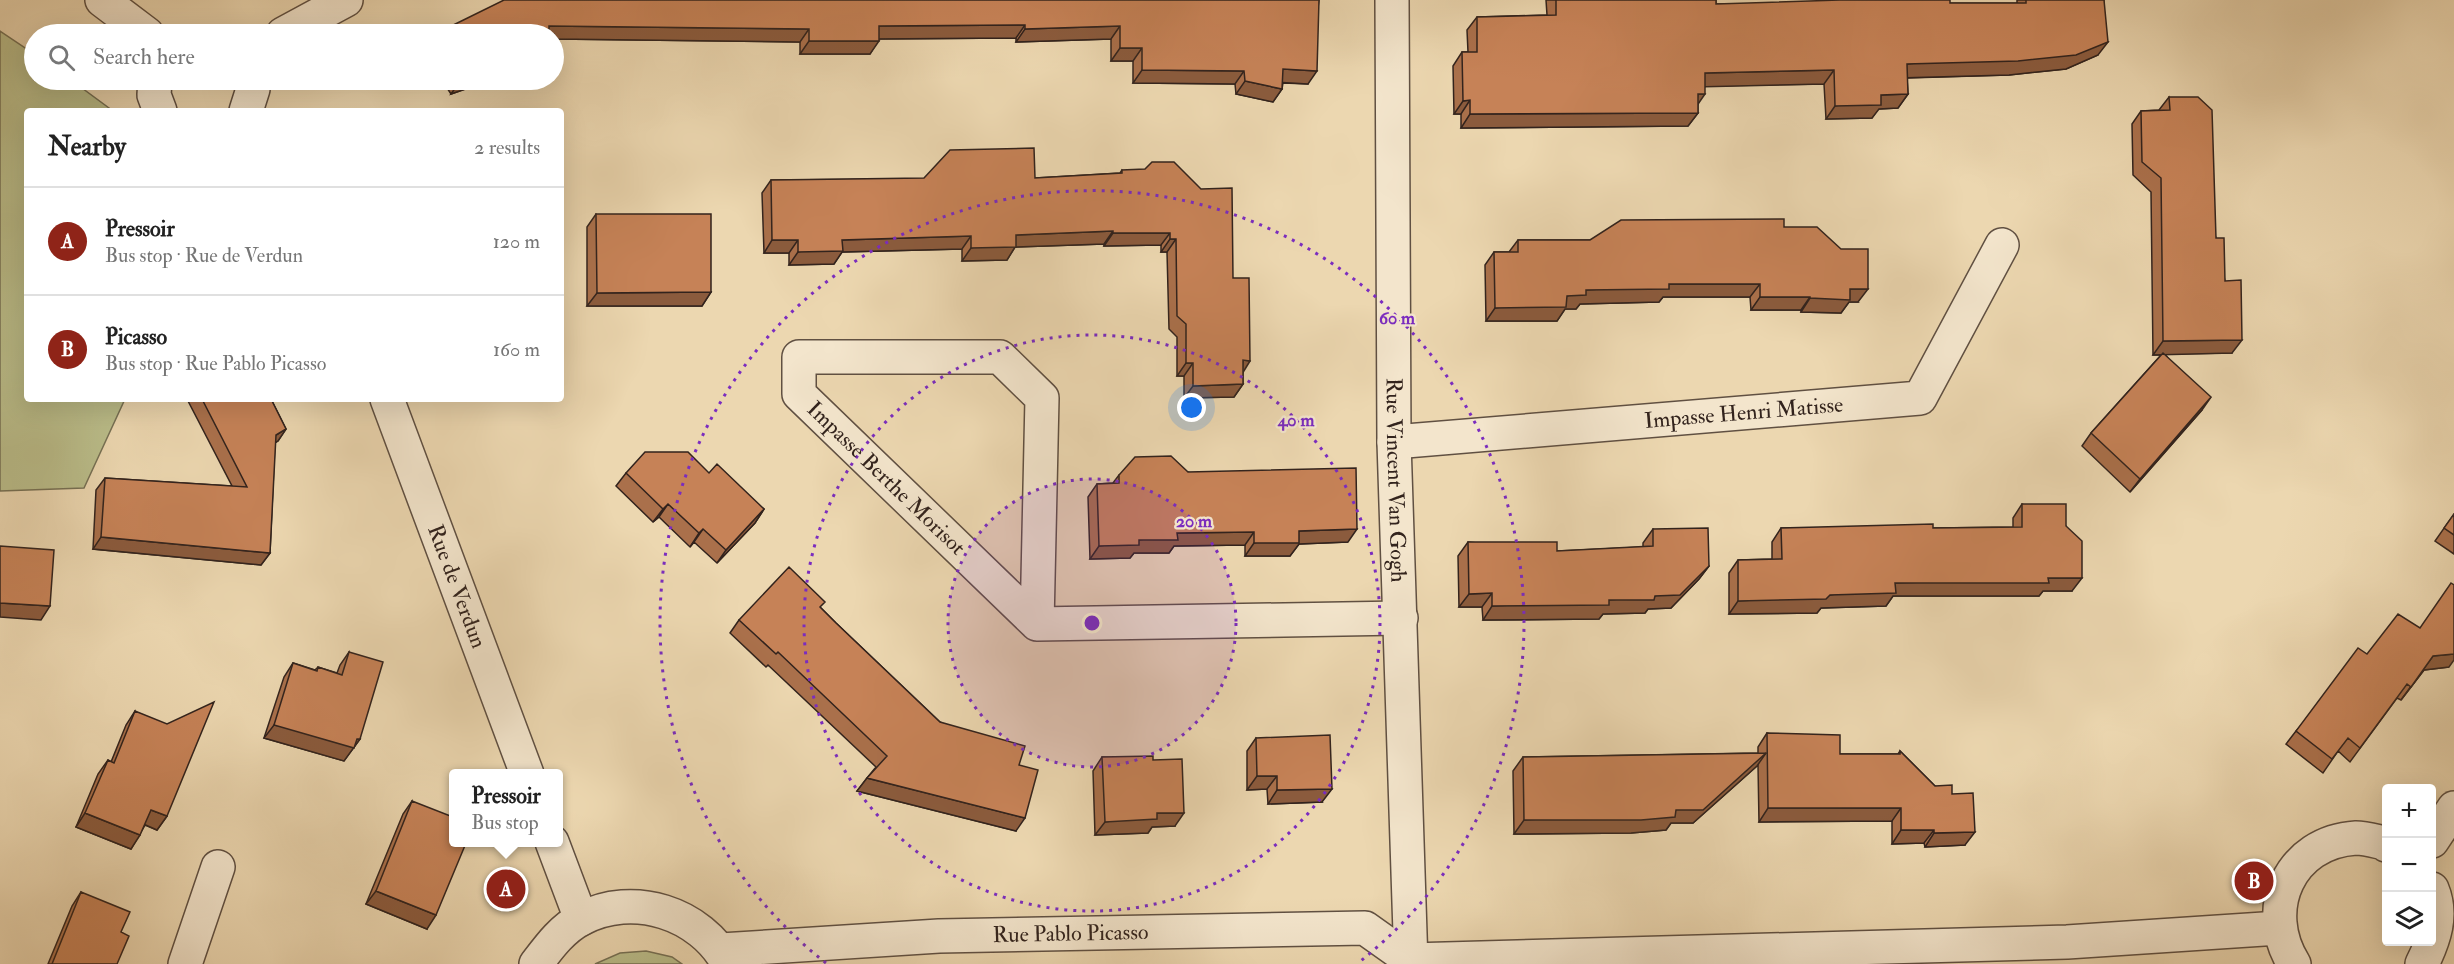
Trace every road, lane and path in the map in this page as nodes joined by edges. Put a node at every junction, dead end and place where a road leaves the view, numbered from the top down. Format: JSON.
{"nodes":[{"id":1,"x":102,"y":0,"type":"edge"},
{"id":2,"x":346,"y":0,"type":"edge"},
{"id":3,"x":1392,"y":0,"type":"edge"},
{"id":4,"x":134,"y":24,"type":"edge"},
{"id":5,"x":302,"y":24,"type":"edge"},
{"id":6,"x":154,"y":90,"type":"edge"},
{"id":7,"x":253,"y":90,"type":"edge"},
{"id":8,"x":159,"y":108,"type":"edge"},
{"id":9,"x":247,"y":108,"type":"edge"},
{"id":10,"x":2002,"y":245,"type":"dead end"},
{"id":11,"x":388,"y":402,"type":"edge"},
{"id":12,"x":1394,"y":442,"type":"junction"},
{"id":13,"x":1401,"y":618,"type":"junction"},
{"id":14,"x":1037,"y":624,"type":"junction"},
{"id":15,"x":525,"y":769,"type":"edge"},
{"id":16,"x":2454,"y":808,"type":"edge"},
{"id":17,"x":2434,"y":838,"type":"edge"},
{"id":18,"x":2382,"y":843,"type":"edge"},
{"id":19,"x":554,"y":847,"type":"edge"},
{"id":20,"x":218,"y":867,"type":"dead end"},
{"id":21,"x":2433,"y":892,"type":"edge"},
{"id":22,"x":581,"y":919,"type":"junction"},
{"id":23,"x":2279,"y":928,"type":"junction"},
{"id":24,"x":2437,"y":951,"type":"edge"},
{"id":25,"x":725,"y":957,"type":"edge"},
{"id":26,"x":1410,"y":963,"type":"edge"},
{"id":27,"x":185,"y":964,"type":"edge"},
{"id":28,"x":536,"y":964,"type":"edge"},
{"id":29,"x":2294,"y":964,"type":"edge"}],
"edges":[{"from":1,"to":4,"type":"street"},
{"from":2,"to":5,"type":"street"},
{"from":3,"to":12,"type":"street","name":"Rue Vincent Van Gogh"},
{"from":6,"to":8,"type":"street"},
{"from":7,"to":9,"type":"street"},
{"from":10,"to":12,"type":"street","name":"Impasse Henri Matisse"},
{"from":11,"to":15,"type":"street","name":"Rue de Verdun"},
{"from":12,"to":13,"type":"street","name":"Rue Vincent Van Gogh"},
{"from":13,"to":14,"type":"street"},
{"from":13,"to":26,"type":"street","name":"Rue Vincent Van Gogh"},
{"from":14,"to":14,"type":"street","name":"Impasse Berthe Morisot"},
{"from":16,"to":17,"type":"street"},
{"from":18,"to":23,"type":"street"},
{"from":19,"to":22,"type":"street"},
{"from":20,"to":27,"type":"street"},
{"from":21,"to":24,"type":"street"},
{"from":22,"to":25,"type":"street"},
{"from":22,"to":28,"type":"street"},
{"from":23,"to":26,"type":"street"},
{"from":23,"to":29,"type":"street"},
{"from":25,"to":26,"type":"street","name":"Rue Pablo Picasso"}]}
